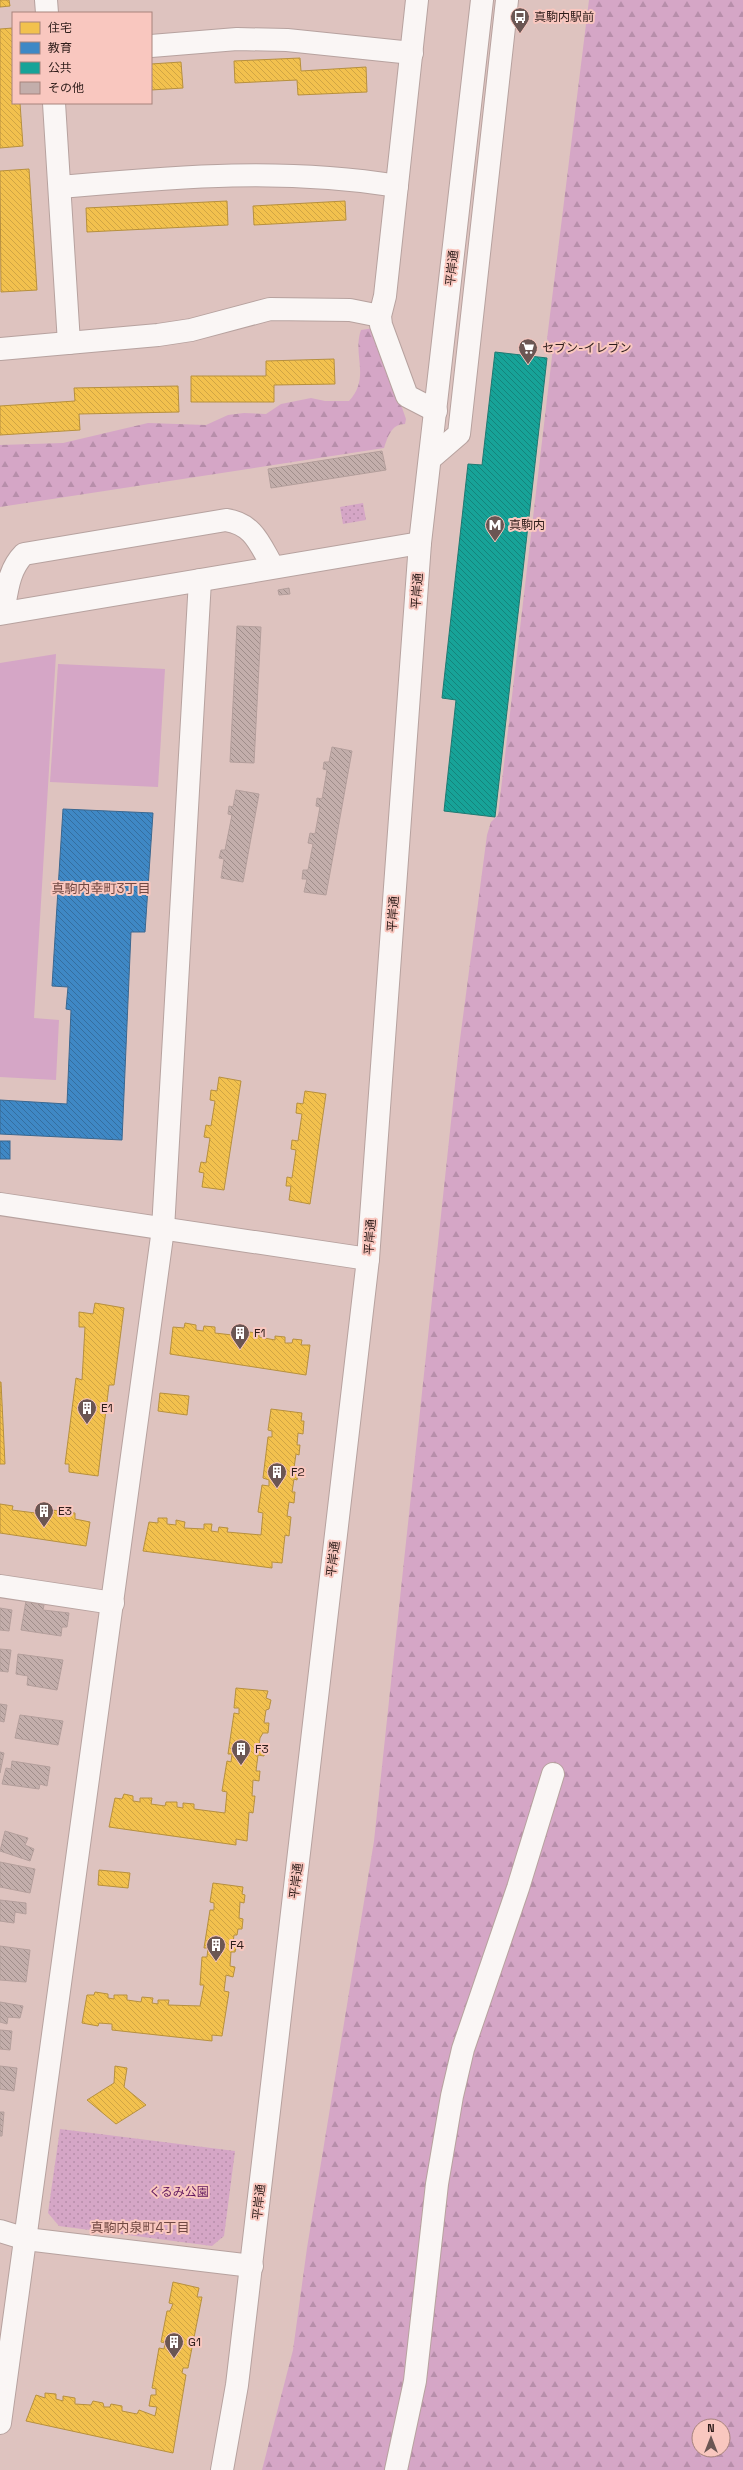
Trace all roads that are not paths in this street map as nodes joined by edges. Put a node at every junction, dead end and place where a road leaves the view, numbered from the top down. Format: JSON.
{"nodes":[{"id":1,"x":46,"y":0,"type":"edge"},
{"id":2,"x":417,"y":0,"type":"edge"},
{"id":3,"x":482,"y":0,"type":"edge"},
{"id":4,"x":507,"y":0,"type":"edge"},
{"id":5,"x":47,"y":12,"type":"edge"},
{"id":6,"x":152,"y":46,"type":"edge"},
{"id":7,"x":412,"y":53,"type":"junction"},
{"id":8,"x":54,"y":104,"type":"edge"},
{"id":9,"x":397,"y":186,"type":"junction"},
{"id":10,"x":60,"y":187,"type":"junction"},
{"id":11,"x":380,"y":316,"type":"junction"},
{"id":12,"x":70,"y":344,"type":"junction"},
{"id":13,"x":0,"y":349,"type":"edge"},
{"id":14,"x":436,"y":411,"type":"junction"},
{"id":15,"x":430,"y":459,"type":"junction"},
{"id":16,"x":420,"y":543,"type":"junction"},
{"id":17,"x":273,"y":567,"type":"junction"},
{"id":18,"x":200,"y":580,"type":"junction"},
{"id":19,"x":2,"y":614,"type":"edge"},
{"id":20,"x":0,"y":1204,"type":"edge"},
{"id":21,"x":163,"y":1228,"type":"junction"},
{"id":22,"x":368,"y":1259,"type":"junction"},
{"id":23,"x":0,"y":1586,"type":"edge"},
{"id":24,"x":113,"y":1603,"type":"junction"},
{"id":25,"x":553,"y":1774,"type":"dead end"},
{"id":26,"x":0,"y":2231,"type":"edge"},
{"id":27,"x":26,"y":2239,"type":"junction"},
{"id":28,"x":252,"y":2266,"type":"junction"},
{"id":29,"x":0,"y":2423,"type":"edge"},
{"id":30,"x":222,"y":2470,"type":"edge"},
{"id":31,"x":396,"y":2470,"type":"edge"}],
"edges":[{"from":1,"to":5,"type":"street"},
{"from":2,"to":7,"type":"street"},
{"from":3,"to":14,"type":"street","name":"平岸通"},
{"from":4,"to":15,"type":"street"},
{"from":6,"to":7,"type":"street"},
{"from":7,"to":9,"type":"street"},
{"from":8,"to":10,"type":"street"},
{"from":9,"to":10,"type":"street"},
{"from":9,"to":11,"type":"street"},
{"from":10,"to":12,"type":"street"},
{"from":11,"to":12,"type":"street"},
{"from":11,"to":14,"type":"street"},
{"from":12,"to":13,"type":"street"},
{"from":14,"to":15,"type":"street","name":"平岸通"},
{"from":15,"to":16,"type":"street","name":"平岸通"},
{"from":16,"to":17,"type":"street"},
{"from":16,"to":22,"type":"street","name":"平岸通"},
{"from":17,"to":18,"type":"street"},
{"from":17,"to":19,"type":"street"},
{"from":18,"to":19,"type":"street"},
{"from":18,"to":21,"type":"street"},
{"from":20,"to":21,"type":"street"},
{"from":21,"to":22,"type":"street"},
{"from":21,"to":24,"type":"street"},
{"from":22,"to":28,"type":"street","name":"平岸通"},
{"from":23,"to":24,"type":"street"},
{"from":24,"to":27,"type":"street"},
{"from":25,"to":31,"type":"street"},
{"from":26,"to":27,"type":"street"},
{"from":27,"to":28,"type":"street"},
{"from":27,"to":29,"type":"street"},
{"from":28,"to":30,"type":"street","name":"平岸通"}]}
